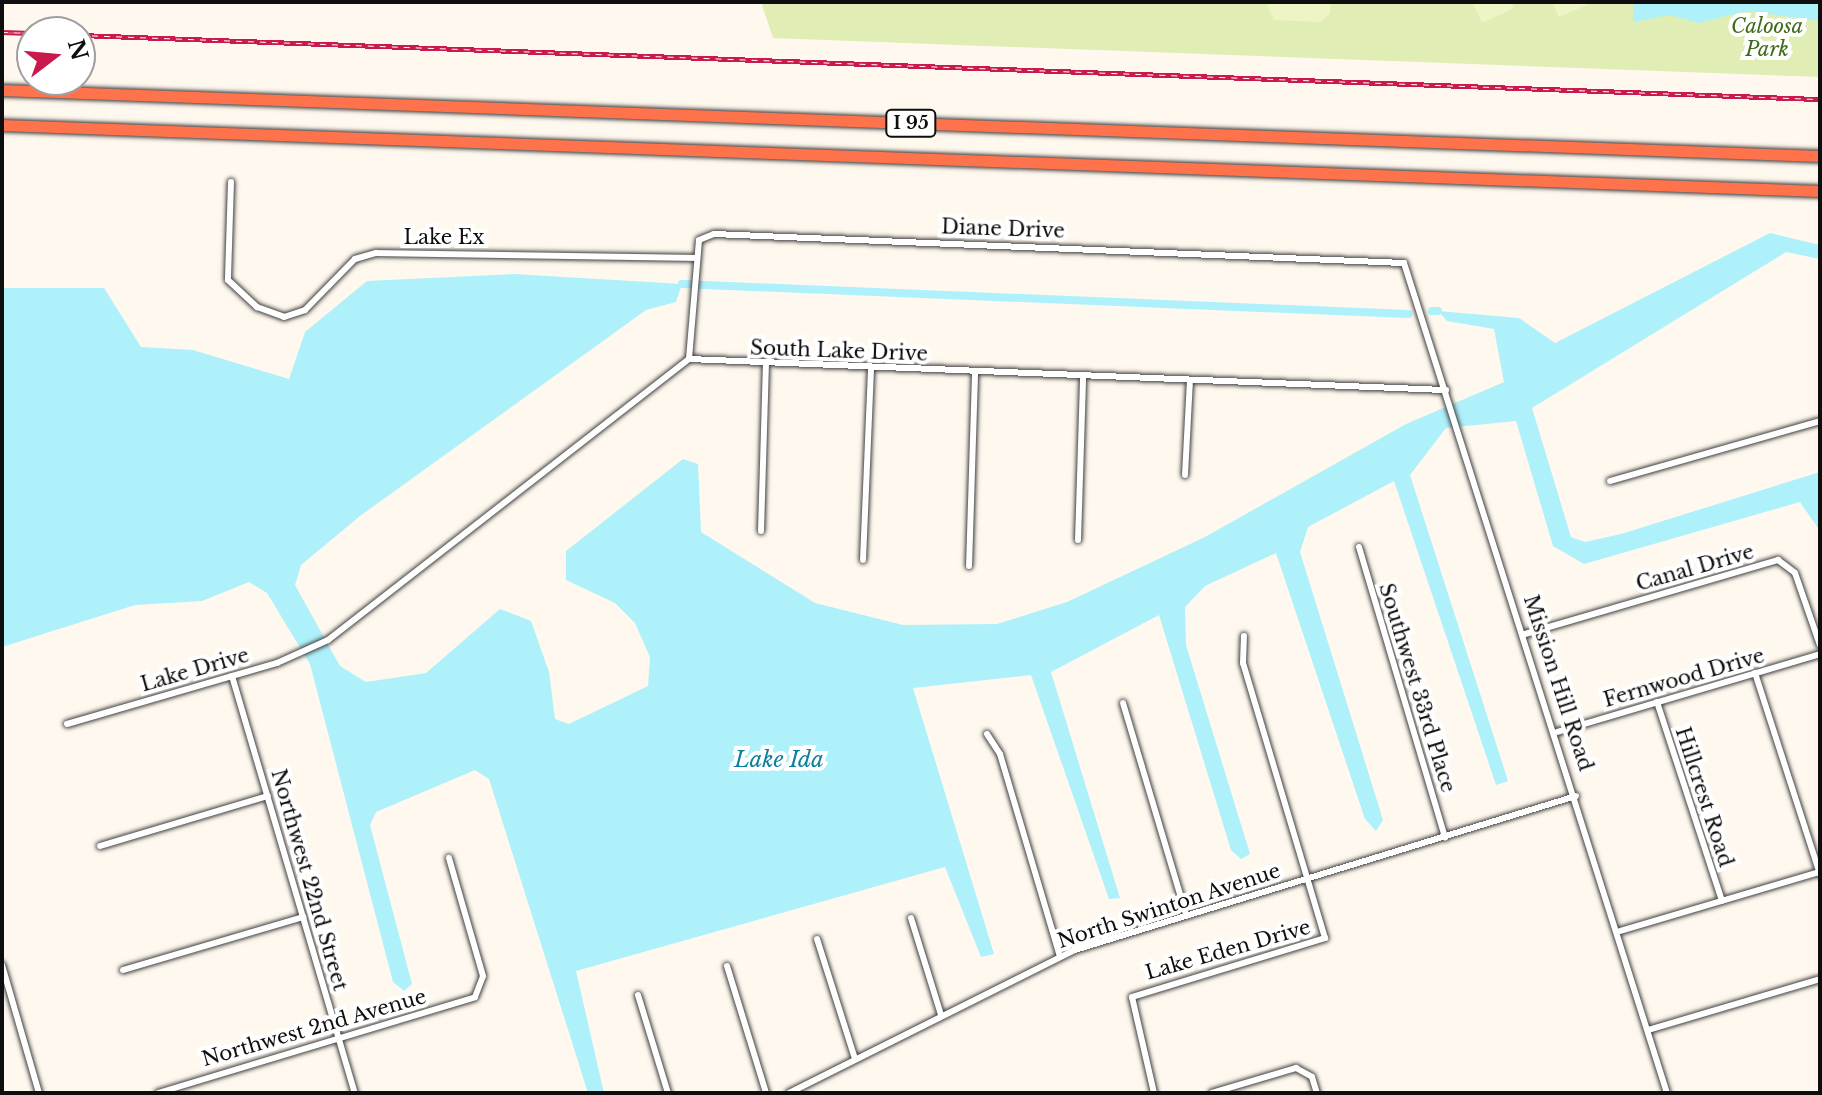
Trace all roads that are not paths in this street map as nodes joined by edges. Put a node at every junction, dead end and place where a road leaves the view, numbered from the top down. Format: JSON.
{"nodes":[{"id":1,"x":2,"y":90,"type":"edge"},
{"id":2,"x":2,"y":125,"type":"edge"},
{"id":3,"x":1820,"y":156,"type":"edge"},
{"id":4,"x":231,"y":182,"type":"dead end"},
{"id":5,"x":1820,"y":191,"type":"edge"},
{"id":6,"x":696,"y":258,"type":"junction"},
{"id":7,"x":1412,"y":284,"type":"joint"},
{"id":8,"x":689,"y":359,"type":"junction"},
{"id":9,"x":766,"y":365,"type":"junction"},
{"id":10,"x":871,"y":369,"type":"junction"},
{"id":11,"x":975,"y":372,"type":"junction"},
{"id":12,"x":1083,"y":377,"type":"junction"},
{"id":13,"x":1190,"y":380,"type":"junction"},
{"id":14,"x":1446,"y":390,"type":"junction"},
{"id":15,"x":1820,"y":421,"type":"edge"},
{"id":16,"x":1185,"y":475,"type":"dead end"},
{"id":17,"x":1610,"y":481,"type":"dead end"},
{"id":18,"x":761,"y":531,"type":"dead end"},
{"id":19,"x":1078,"y":540,"type":"dead end"},
{"id":20,"x":1359,"y":547,"type":"dead end"},
{"id":21,"x":863,"y":560,"type":"dead end"},
{"id":22,"x":969,"y":566,"type":"dead end"},
{"id":23,"x":1525,"y":634,"type":"junction"},
{"id":24,"x":1244,"y":636,"type":"dead end"},
{"id":25,"x":1820,"y":645,"type":"edge"},
{"id":26,"x":1820,"y":654,"type":"edge"},
{"id":27,"x":1755,"y":673,"type":"junction"},
{"id":28,"x":232,"y":676,"type":"junction"},
{"id":29,"x":1657,"y":702,"type":"junction"},
{"id":30,"x":1123,"y":703,"type":"dead end"},
{"id":31,"x":67,"y":724,"type":"dead end"},
{"id":32,"x":1557,"y":732,"type":"junction"},
{"id":33,"x":987,"y":734,"type":"dead end"},
{"id":34,"x":268,"y":796,"type":"junction"},
{"id":35,"x":1576,"y":796,"type":"junction"},
{"id":36,"x":1445,"y":838,"type":"junction"},
{"id":37,"x":100,"y":846,"type":"dead end"},
{"id":38,"x":449,"y":858,"type":"dead end"},
{"id":39,"x":1820,"y":873,"type":"edge"},
{"id":40,"x":1309,"y":879,"type":"junction"},
{"id":41,"x":1722,"y":901,"type":"junction"},
{"id":42,"x":1186,"y":915,"type":"junction"},
{"id":43,"x":303,"y":917,"type":"junction"},
{"id":44,"x":911,"y":918,"type":"dead end"},
{"id":45,"x":1620,"y":931,"type":"junction"},
{"id":46,"x":817,"y":939,"type":"dead end"},
{"id":47,"x":1060,"y":956,"type":"junction"},
{"id":48,"x":2,"y":965,"type":"edge"},
{"id":49,"x":727,"y":966,"type":"dead end"},
{"id":50,"x":123,"y":970,"type":"dead end"},
{"id":51,"x":1820,"y":979,"type":"edge"},
{"id":52,"x":638,"y":995,"type":"dead end"},
{"id":53,"x":941,"y":1015,"type":"junction"},
{"id":54,"x":1648,"y":1030,"type":"junction"},
{"id":55,"x":339,"y":1038,"type":"junction"},
{"id":56,"x":855,"y":1059,"type":"junction"},
{"id":57,"x":39,"y":1093,"type":"edge"},
{"id":58,"x":158,"y":1093,"type":"edge"},
{"id":59,"x":355,"y":1093,"type":"edge"},
{"id":60,"x":668,"y":1093,"type":"edge"},
{"id":61,"x":766,"y":1093,"type":"edge"},
{"id":62,"x":789,"y":1093,"type":"edge"},
{"id":63,"x":1154,"y":1093,"type":"edge"},
{"id":64,"x":1212,"y":1093,"type":"edge"},
{"id":65,"x":1317,"y":1093,"type":"edge"},
{"id":66,"x":1667,"y":1093,"type":"edge"}],
"edges":[{"from":1,"to":3,"type":"highway","number":"I 95"},
{"from":2,"to":5,"type":"highway","number":"I 95"},
{"from":4,"to":6,"type":"street","name":"Lake Ex"},
{"from":6,"to":7,"type":"street","name":"Diane Drive"},
{"from":6,"to":8,"type":"street"},
{"from":7,"to":14,"type":"street","name":"Mission Hill Road"},
{"from":8,"to":9,"type":"street","name":"South Lake Drive"},
{"from":8,"to":28,"type":"street","name":"Lake Drive"},
{"from":9,"to":10,"type":"street","name":"South Lake Drive"},
{"from":9,"to":18,"type":"street"},
{"from":10,"to":11,"type":"street","name":"South Lake Drive"},
{"from":10,"to":21,"type":"street"},
{"from":11,"to":12,"type":"street","name":"South Lake Drive"},
{"from":11,"to":22,"type":"street"},
{"from":12,"to":13,"type":"street","name":"South Lake Drive"},
{"from":12,"to":19,"type":"street"},
{"from":13,"to":14,"type":"street","name":"South Lake Drive"},
{"from":13,"to":16,"type":"street"},
{"from":14,"to":23,"type":"street","name":"Mission Hill Road"},
{"from":15,"to":17,"type":"street"},
{"from":20,"to":36,"type":"street","name":"Southwest 33rd Place"},
{"from":23,"to":25,"type":"street","name":"Canal Drive"},
{"from":23,"to":32,"type":"street","name":"Mission Hill Road"},
{"from":24,"to":40,"type":"street"},
{"from":26,"to":27,"type":"street","name":"Fernwood Drive"},
{"from":27,"to":29,"type":"street","name":"Fernwood Drive"},
{"from":27,"to":39,"type":"street"},
{"from":28,"to":31,"type":"street","name":"Lake Drive"},
{"from":28,"to":34,"type":"street","name":"Northwest 22nd Street"},
{"from":29,"to":32,"type":"street","name":"Fernwood Drive"},
{"from":29,"to":41,"type":"street","name":"Hillcrest Road"},
{"from":30,"to":42,"type":"street"},
{"from":32,"to":35,"type":"street","name":"Mission Hill Road"},
{"from":33,"to":47,"type":"street"},
{"from":34,"to":37,"type":"street"},
{"from":34,"to":43,"type":"street","name":"Northwest 22nd Street"},
{"from":35,"to":36,"type":"street","name":"North Swinton Avenue"},
{"from":35,"to":45,"type":"street","name":"Mission Hill Road"},
{"from":36,"to":40,"type":"street","name":"North Swinton Avenue"},
{"from":38,"to":55,"type":"street","name":"Northwest 2nd Avenue"},
{"from":39,"to":41,"type":"street"},
{"from":40,"to":42,"type":"street","name":"North Swinton Avenue"},
{"from":40,"to":63,"type":"street","name":"Lake Eden Drive"},
{"from":41,"to":45,"type":"street"},
{"from":42,"to":47,"type":"street","name":"North Swinton Avenue"},
{"from":43,"to":50,"type":"street"},
{"from":43,"to":55,"type":"street","name":"Northwest 22nd Street"},
{"from":44,"to":53,"type":"street"},
{"from":45,"to":54,"type":"street","name":"Mission Hill Road"},
{"from":46,"to":56,"type":"street"},
{"from":47,"to":53,"type":"street","name":"North Swinton Avenue"},
{"from":48,"to":57,"type":"street"},
{"from":49,"to":61,"type":"street"},
{"from":51,"to":54,"type":"street"},
{"from":52,"to":60,"type":"street"},
{"from":53,"to":56,"type":"street","name":"North Swinton Avenue"},
{"from":54,"to":66,"type":"street","name":"Mission Hill Road"},
{"from":55,"to":58,"type":"street","name":"Northwest 2nd Avenue"},
{"from":55,"to":59,"type":"street","name":"Northwest 22nd Street"},
{"from":56,"to":62,"type":"street","name":"North Swinton Avenue"},
{"from":64,"to":65,"type":"street"}]}
